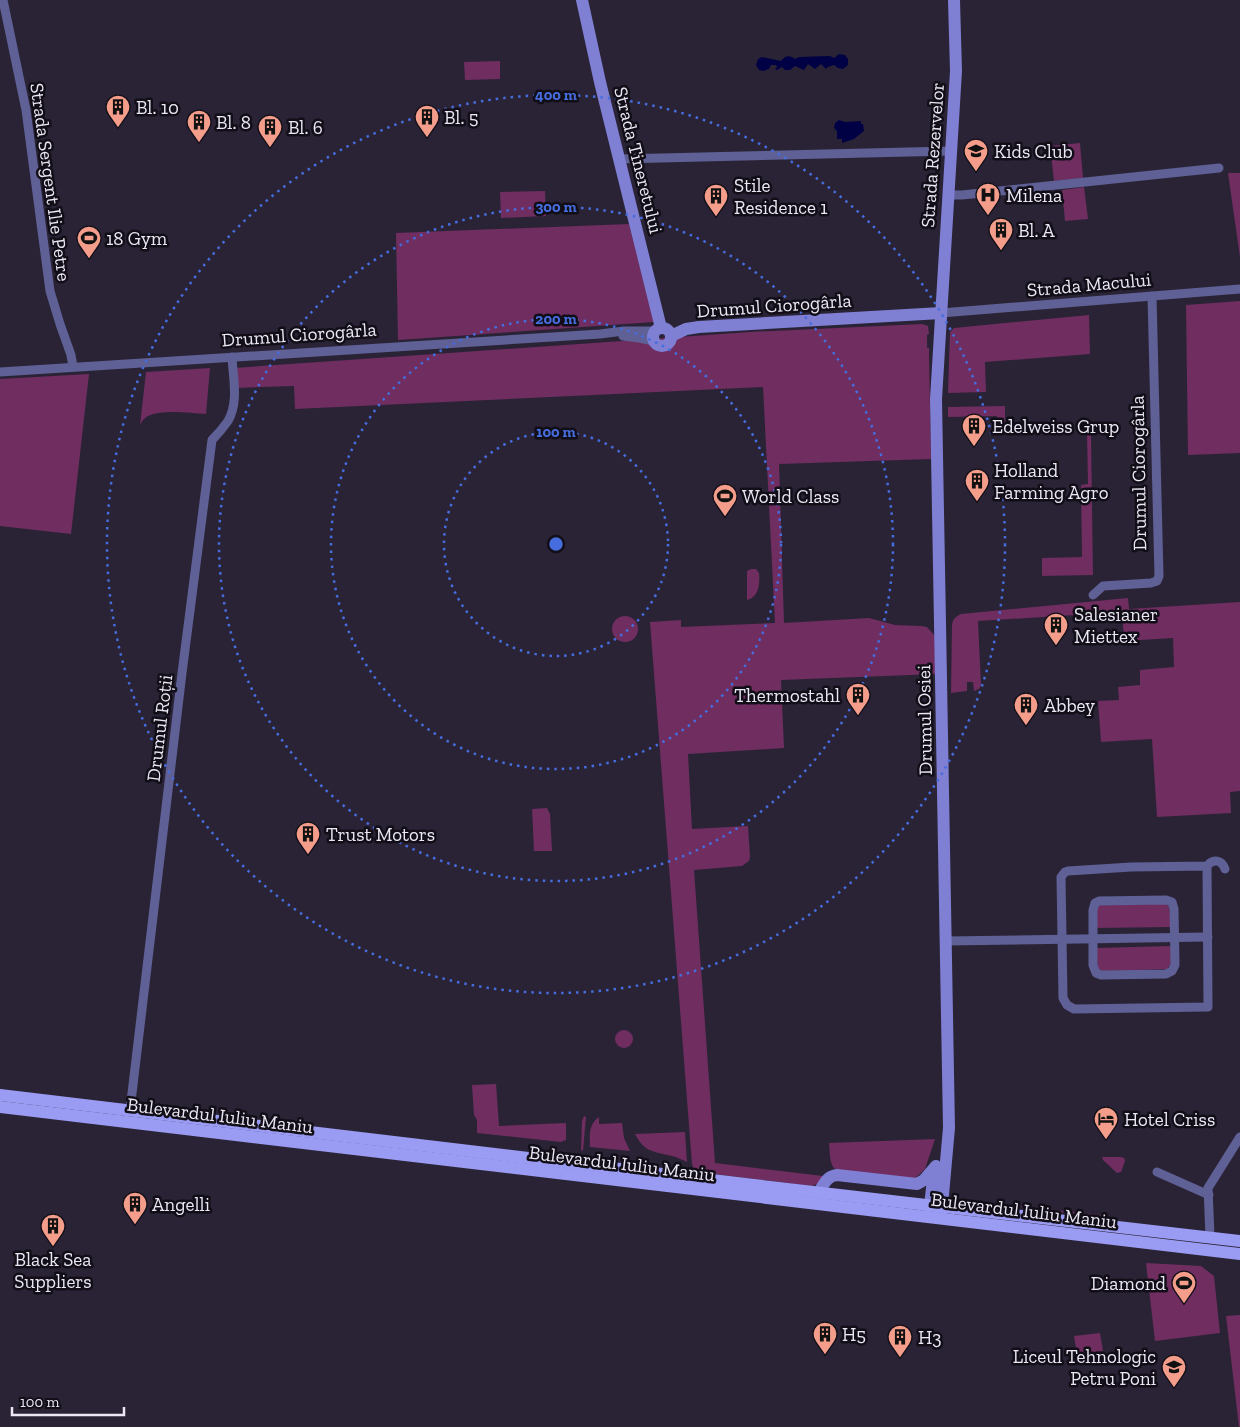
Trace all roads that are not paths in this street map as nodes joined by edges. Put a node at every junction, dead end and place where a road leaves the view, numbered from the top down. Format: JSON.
{"nodes":[{"id":1,"x":3,"y":0,"type":"edge"},
{"id":2,"x":582,"y":0,"type":"edge"},
{"id":3,"x":954,"y":0,"type":"edge"},
{"id":4,"x":951,"y":151,"type":"junction"},
{"id":5,"x":619,"y":159,"type":"junction"},
{"id":6,"x":1219,"y":168,"type":"dead end"},
{"id":7,"x":948,"y":195,"type":"junction"},
{"id":8,"x":1240,"y":289,"type":"edge"},
{"id":9,"x":1152,"y":296,"type":"junction"},
{"id":10,"x":958,"y":312,"type":"junction"},
{"id":11,"x":941,"y":313,"type":"junction"},
{"id":12,"x":940,"y":329,"type":"junction"},
{"id":13,"x":660,"y":334,"type":"junction"},
{"id":14,"x":232,"y":357,"type":"junction"},
{"id":15,"x":73,"y":367,"type":"junction"},
{"id":16,"x":0,"y":372,"type":"edge"},
{"id":17,"x":1093,"y":595,"type":"dead end"},
{"id":18,"x":1207,"y":866,"type":"junction"},
{"id":19,"x":1225,"y":869,"type":"dead end"},
{"id":20,"x":1208,"y":937,"type":"junction"},
{"id":21,"x":1174,"y":938,"type":"junction"},
{"id":22,"x":1093,"y":939,"type":"junction"},
{"id":23,"x":1062,"y":940,"type":"junction"},
{"id":24,"x":946,"y":941,"type":"junction"},
{"id":25,"x":0,"y":1095,"type":"edge"},
{"id":26,"x":0,"y":1107,"type":"edge"},
{"id":27,"x":130,"y":1110,"type":"junction"},
{"id":28,"x":949,"y":1128,"type":"junction"},
{"id":29,"x":1240,"y":1137,"type":"edge"},
{"id":30,"x":398,"y":1142,"type":"junction"},
{"id":31,"x":375,"y":1152,"type":"junction"},
{"id":32,"x":936,"y":1166,"type":"junction"},
{"id":33,"x":583,"y":1170,"type":"junction"},
{"id":34,"x":1157,"y":1172,"type":"dead end"},
{"id":35,"x":819,"y":1192,"type":"junction"},
{"id":36,"x":1209,"y":1195,"type":"junction"},
{"id":37,"x":936,"y":1212,"type":"junction"},
{"id":38,"x":1148,"y":1230,"type":"junction"},
{"id":39,"x":1210,"y":1238,"type":"junction"},
{"id":40,"x":1240,"y":1241,"type":"edge"},
{"id":41,"x":1146,"y":1243,"type":"junction"},
{"id":42,"x":1240,"y":1254,"type":"edge"}],
"edges":[{"from":1,"to":15,"type":"street","name":"Strada Sergent Ilie Petre"},
{"from":2,"to":5,"type":"street","name":"Strada Tineretului"},
{"from":3,"to":4,"type":"street","name":"Strada Rezervelor"},
{"from":4,"to":5,"type":"street"},
{"from":4,"to":7,"type":"street","name":"Strada Rezervelor"},
{"from":5,"to":13,"type":"street","name":"Strada Tineretului"},
{"from":6,"to":7,"type":"street"},
{"from":7,"to":11,"type":"street","name":"Strada Rezervelor"},
{"from":8,"to":9,"type":"street","name":"Strada Macului"},
{"from":9,"to":10,"type":"street","name":"Strada Macului"},
{"from":9,"to":17,"type":"street","name":"Drumul Ciorogârla"},
{"from":10,"to":11,"type":"street","name":"Strada Macului"},
{"from":10,"to":12,"type":"street"},
{"from":11,"to":12,"type":"street","name":"Drumul Osiei"},
{"from":11,"to":13,"type":"street","name":"Drumul Ciorogârla"},
{"from":12,"to":24,"type":"street","name":"Drumul Osiei"},
{"from":13,"to":14,"type":"street","name":"Drumul Ciorogârla"},
{"from":14,"to":15,"type":"street","name":"Drumul Ciorogârla"},
{"from":14,"to":27,"type":"street","name":"Drumul Roții"},
{"from":15,"to":16,"type":"street","name":"Drumul Ciorogârla"},
{"from":18,"to":19,"type":"street"},
{"from":18,"to":20,"type":"street"},
{"from":18,"to":23,"type":"street"},
{"from":20,"to":21,"type":"street"},
{"from":20,"to":23,"type":"street"},
{"from":21,"to":22,"type":"street"},
{"from":21,"to":22,"type":"street"},
{"from":21,"to":22,"type":"street"},
{"from":22,"to":23,"type":"street"},
{"from":23,"to":24,"type":"street"},
{"from":24,"to":28,"type":"street","name":"Drumul Osiei"},
{"from":25,"to":27,"type":"main road","name":"Bulevardul Iuliu Maniu"},
{"from":26,"to":31,"type":"main road","name":"Bulevardul Iuliu Maniu"},
{"from":27,"to":30,"type":"main road","name":"Bulevardul Iuliu Maniu"},
{"from":28,"to":32,"type":"street","name":"Drumul Osiei"},
{"from":28,"to":37,"type":"street","name":"Drumul Osiei"},
{"from":29,"to":36,"type":"street"},
{"from":30,"to":31,"type":"main road"},
{"from":30,"to":33,"type":"main road","name":"Bulevardul Iuliu Maniu"},
{"from":31,"to":33,"type":"main road","name":"Bulevardul Iuliu Maniu"},
{"from":32,"to":35,"type":"street"},
{"from":32,"to":37,"type":"street","name":"Drumul Osiei"},
{"from":33,"to":35,"type":"main road","name":"Bulevardul Iuliu Maniu"},
{"from":33,"to":37,"type":"main road","name":"Bulevardul Iuliu Maniu"},
{"from":34,"to":36,"type":"street"},
{"from":35,"to":37,"type":"main road","name":"Bulevardul Iuliu Maniu"},
{"from":36,"to":39,"type":"street"},
{"from":37,"to":38,"type":"main road","name":"Bulevardul Iuliu Maniu"},
{"from":37,"to":41,"type":"main road","name":"Bulevardul Iuliu Maniu"},
{"from":38,"to":39,"type":"main road","name":"Bulevardul Iuliu Maniu"},
{"from":38,"to":41,"type":"main road"},
{"from":39,"to":40,"type":"main road","name":"Bulevardul Iuliu Maniu"},
{"from":41,"to":42,"type":"main road","name":"Bulevardul Iuliu Maniu"}]}
